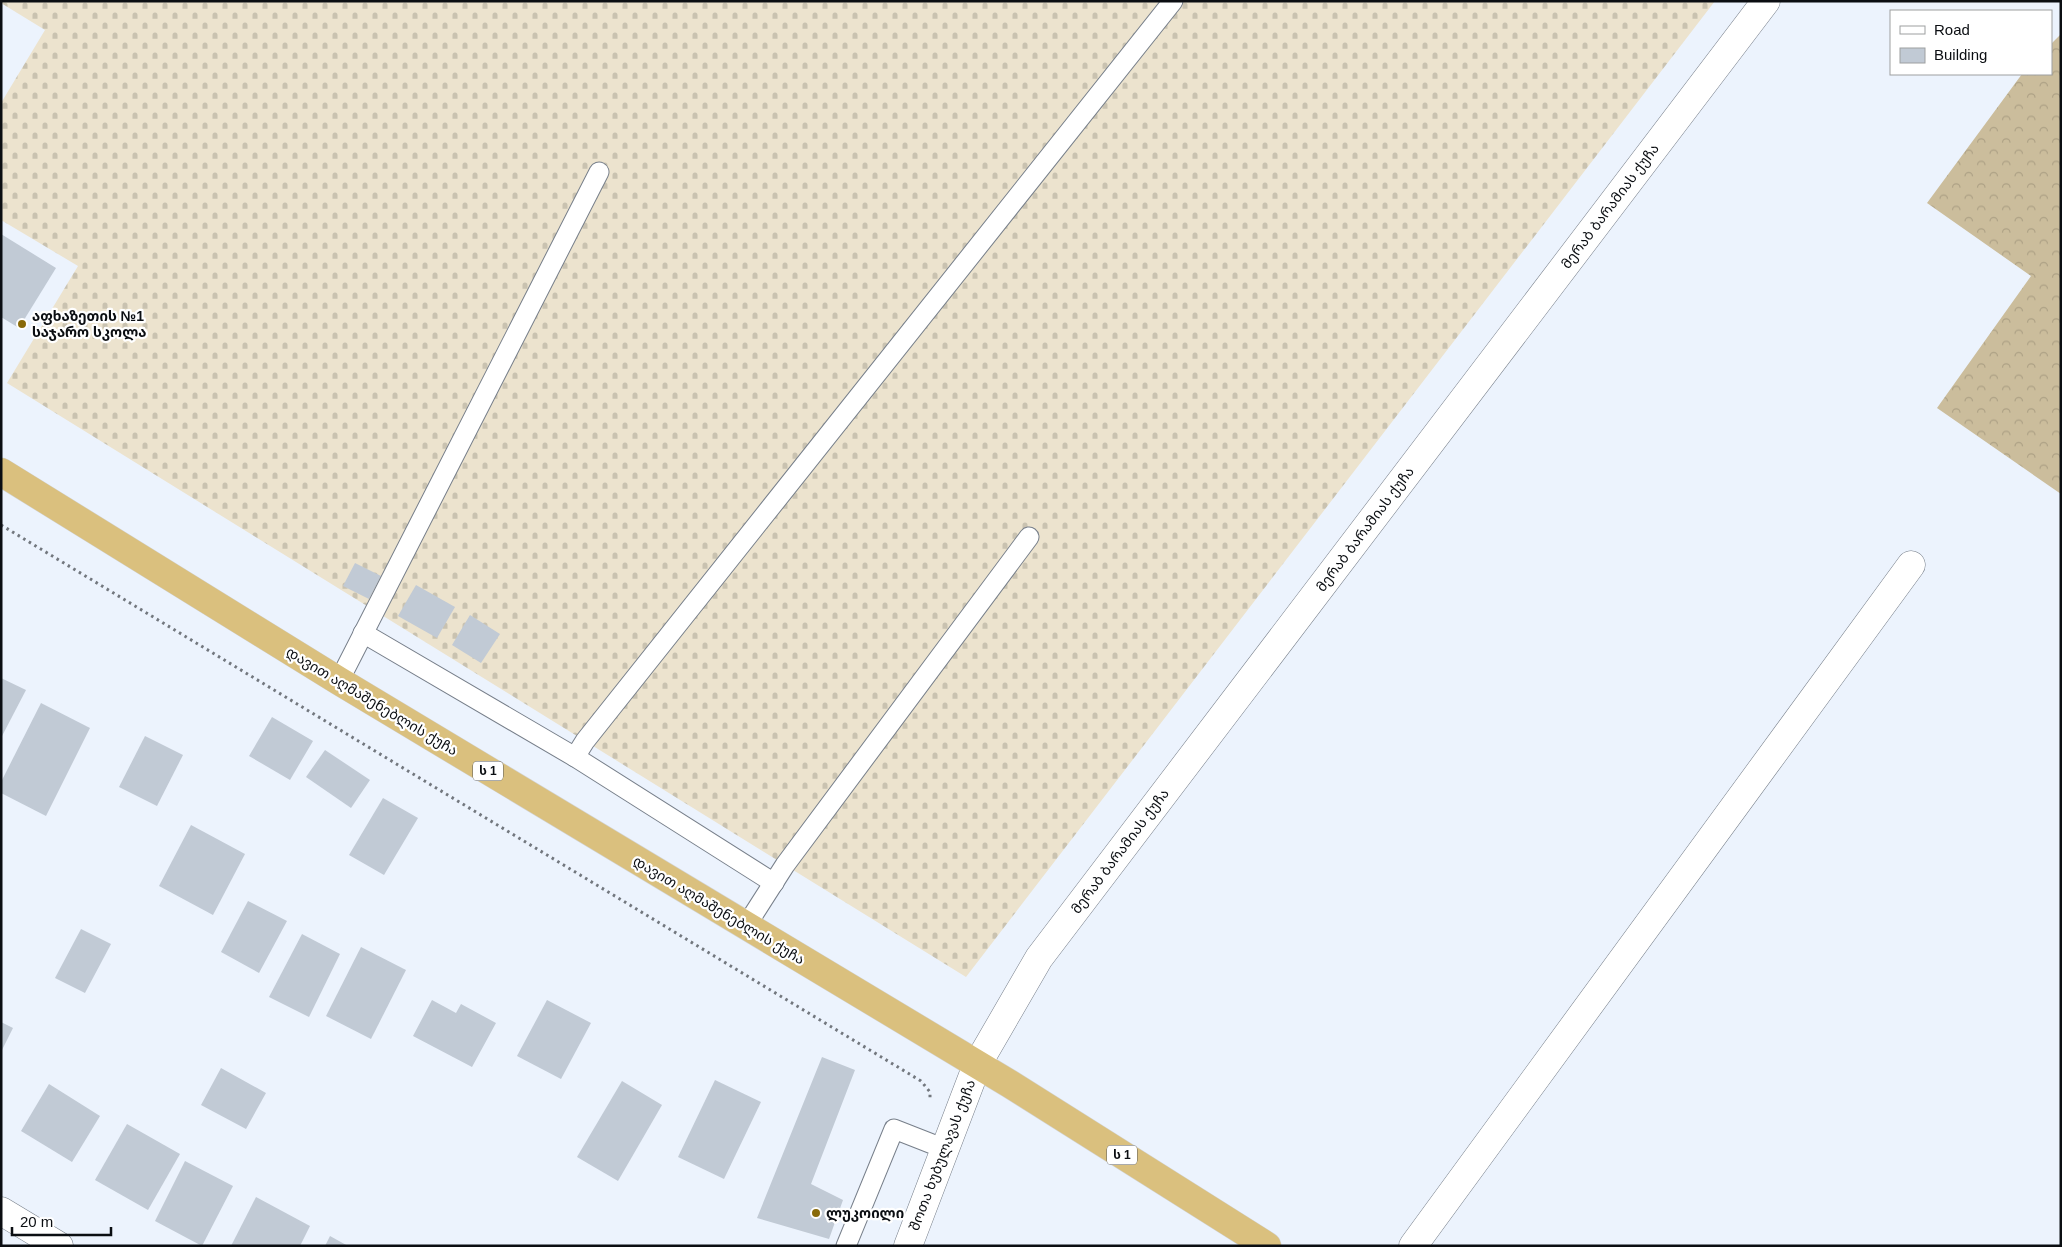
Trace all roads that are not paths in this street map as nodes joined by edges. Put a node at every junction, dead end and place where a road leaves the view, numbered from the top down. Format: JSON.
{"nodes":[{"id":1,"x":1173,"y":1,"type":"edge"},
{"id":2,"x":1766,"y":1,"type":"edge"},
{"id":3,"x":599,"y":172,"type":"dead end"},
{"id":4,"x":1,"y":472,"type":"edge"},
{"id":5,"x":1029,"y":537,"type":"dead end"},
{"id":6,"x":1911,"y":565,"type":"dead end"},
{"id":7,"x":363,"y":634,"type":"junction"},
{"id":8,"x":339,"y":681,"type":"junction"},
{"id":9,"x":574,"y":757,"type":"junction"},
{"id":10,"x":774,"y":883,"type":"junction"},
{"id":11,"x":746,"y":926,"type":"junction"},
{"id":12,"x":977,"y":1065,"type":"junction"},
{"id":13,"x":945,"y":1149,"type":"junction"},
{"id":14,"x":1,"y":1211,"type":"edge"},
{"id":15,"x":59,"y":1246,"type":"edge"},
{"id":16,"x":846,"y":1246,"type":"edge"},
{"id":17,"x":908,"y":1246,"type":"edge"},
{"id":18,"x":1267,"y":1246,"type":"edge"},
{"id":19,"x":1413,"y":1246,"type":"edge"}],
"edges":[{"from":1,"to":9,"type":"lane"},
{"from":2,"to":12,"type":"main road","name":"მერაბ ბარამიას ქუჩა"},
{"from":3,"to":7,"type":"lane"},
{"from":4,"to":8,"type":"highway","name":"დავით აღმაშენებლის ქუჩა","number":"ს 1"},
{"from":5,"to":10,"type":"lane"},
{"from":6,"to":19,"type":"main road"},
{"from":7,"to":8,"type":"lane"},
{"from":7,"to":9,"type":"lane"},
{"from":8,"to":11,"type":"highway","name":"დავით აღმაშენებლის ქუჩა","number":"ს 1"},
{"from":9,"to":10,"type":"lane"},
{"from":10,"to":11,"type":"lane"},
{"from":11,"to":12,"type":"highway","name":"დავით აღმაშენებლის ქუჩა","number":"ს 1"},
{"from":12,"to":13,"type":"main road","name":"შოთა ხუბულავას ქუჩა"},
{"from":12,"to":18,"type":"highway","number":"ს 1"},
{"from":13,"to":16,"type":"lane"},
{"from":13,"to":17,"type":"main road","name":"შოთა ხუბულავას ქუჩა"},
{"from":14,"to":15,"type":"main road"}]}
